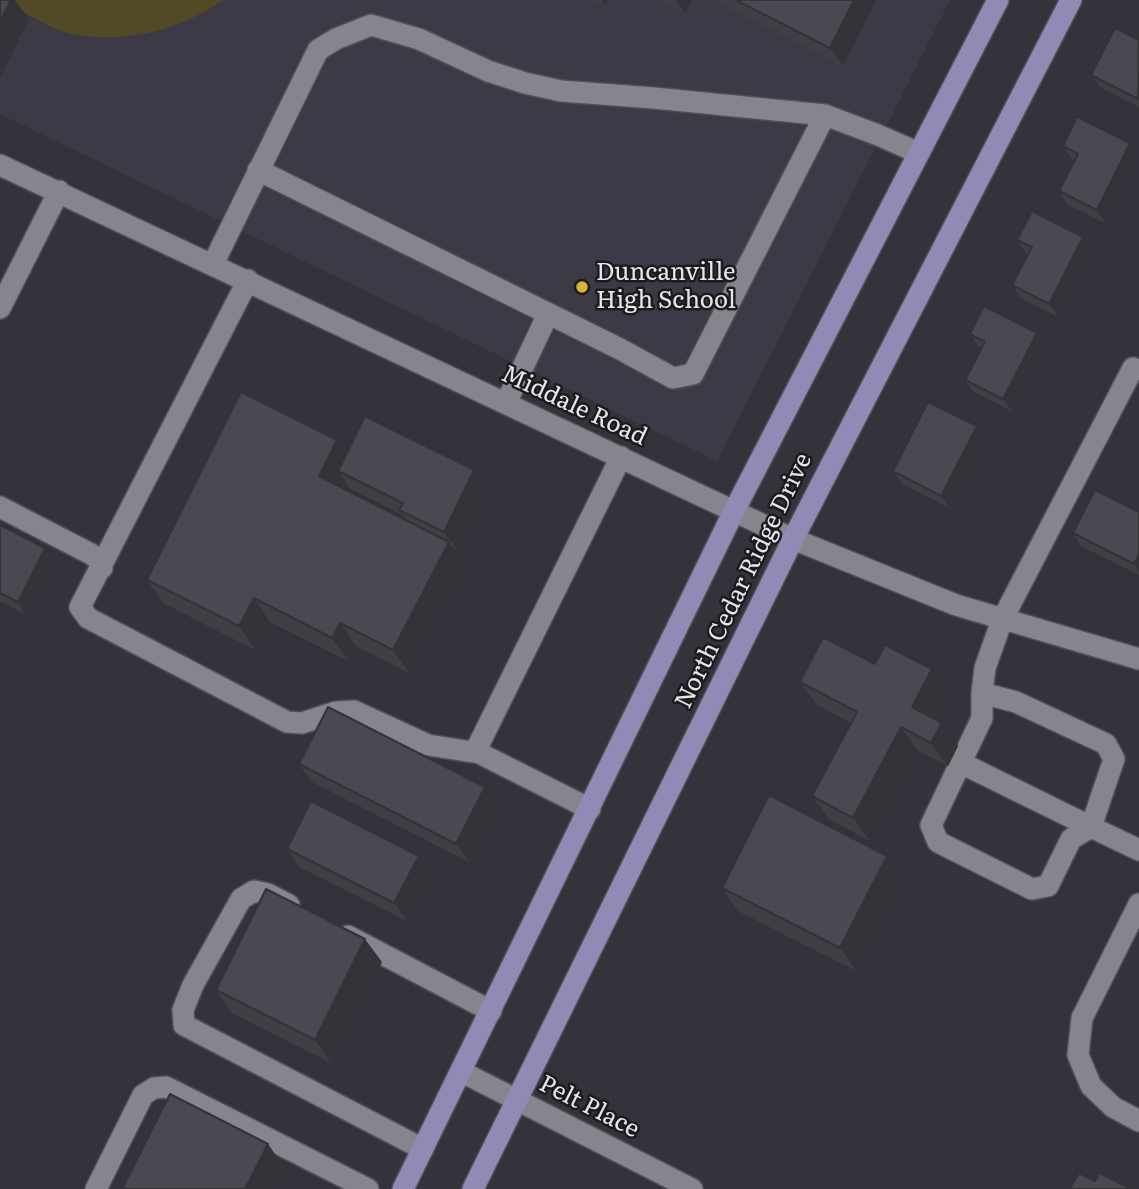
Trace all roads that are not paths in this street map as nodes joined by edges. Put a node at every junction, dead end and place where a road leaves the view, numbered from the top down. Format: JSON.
{"nodes":[{"id":1,"x":998,"y":0,"type":"edge"},
{"id":2,"x":1071,"y":0,"type":"edge"},
{"id":3,"x":825,"y":115,"type":"junction"},
{"id":4,"x":919,"y":153,"type":"junction"},
{"id":5,"x":0,"y":164,"type":"edge"},
{"id":6,"x":258,"y":170,"type":"junction"},
{"id":7,"x":59,"y":191,"type":"junction"},
{"id":8,"x":213,"y":264,"type":"junction"},
{"id":9,"x":248,"y":280,"type":"junction"},
{"id":10,"x":0,"y":308,"type":"edge"},
{"id":11,"x":548,"y":314,"type":"junction"},
{"id":12,"x":1133,"y":368,"type":"dead end"},
{"id":13,"x":506,"y":402,"type":"junction"},
{"id":14,"x":621,"y":457,"type":"junction"},
{"id":15,"x":0,"y":507,"type":"edge"},
{"id":16,"x":734,"y":511,"type":"junction"},
{"id":17,"x":793,"y":539,"type":"junction"},
{"id":18,"x":102,"y":568,"type":"junction"},
{"id":19,"x":1002,"y":620,"type":"junction"},
{"id":20,"x":1139,"y":659,"type":"edge"},
{"id":21,"x":982,"y":693,"type":"junction"},
{"id":22,"x":475,"y":752,"type":"junction"},
{"id":23,"x":961,"y":763,"type":"junction"},
{"id":24,"x":590,"y":809,"type":"junction"},
{"id":25,"x":1091,"y":827,"type":"junction"},
{"id":26,"x":1139,"y":850,"type":"edge"},
{"id":27,"x":1139,"y":904,"type":"edge"},
{"id":28,"x":305,"y":913,"type":"edge"},
{"id":29,"x":329,"y":926,"type":"edge"},
{"id":30,"x":491,"y":1011,"type":"junction"},
{"id":31,"x":462,"y":1072,"type":"junction"},
{"id":32,"x":518,"y":1101,"type":"junction"},
{"id":33,"x":1139,"y":1121,"type":"edge"},
{"id":34,"x":423,"y":1149,"type":"junction"},
{"id":35,"x":330,"y":1181,"type":"edge"},
{"id":36,"x":96,"y":1189,"type":"edge"},
{"id":37,"x":368,"y":1189,"type":"edge"},
{"id":38,"x":402,"y":1189,"type":"edge"},
{"id":39,"x":472,"y":1189,"type":"edge"},
{"id":40,"x":692,"y":1189,"type":"edge"}],
"edges":[{"from":1,"to":4,"type":"main road","name":"North Cedar Ridge Drive"},
{"from":2,"to":17,"type":"main road","name":"North Cedar Ridge Drive"},
{"from":3,"to":4,"type":"street"},
{"from":3,"to":6,"type":"street"},
{"from":3,"to":11,"type":"street"},
{"from":4,"to":16,"type":"main road","name":"North Cedar Ridge Drive"},
{"from":5,"to":7,"type":"street","name":"Middale Road"},
{"from":6,"to":8,"type":"street"},
{"from":6,"to":11,"type":"street"},
{"from":7,"to":8,"type":"street","name":"Middale Road"},
{"from":7,"to":10,"type":"street"},
{"from":8,"to":9,"type":"street","name":"Middale Road"},
{"from":9,"to":13,"type":"street","name":"Middale Road"},
{"from":9,"to":18,"type":"street"},
{"from":11,"to":13,"type":"street"},
{"from":12,"to":19,"type":"street"},
{"from":13,"to":14,"type":"street","name":"Middale Road"},
{"from":14,"to":16,"type":"street","name":"Middale Road"},
{"from":14,"to":22,"type":"street"},
{"from":15,"to":18,"type":"street"},
{"from":16,"to":17,"type":"street","name":"Middale Road"},
{"from":16,"to":24,"type":"main road","name":"North Cedar Ridge Drive"},
{"from":17,"to":19,"type":"street","name":"Middale Road"},
{"from":17,"to":32,"type":"main road","name":"North Cedar Ridge Drive"},
{"from":18,"to":22,"type":"street"},
{"from":19,"to":20,"type":"street","name":"Middale Road"},
{"from":19,"to":21,"type":"street"},
{"from":21,"to":23,"type":"street"},
{"from":21,"to":25,"type":"street"},
{"from":22,"to":24,"type":"street"},
{"from":23,"to":25,"type":"street"},
{"from":23,"to":25,"type":"street"},
{"from":24,"to":30,"type":"main road","name":"North Cedar Ridge Drive"},
{"from":25,"to":26,"type":"street"},
{"from":27,"to":33,"type":"street"},
{"from":28,"to":34,"type":"street"},
{"from":29,"to":30,"type":"street"},
{"from":30,"to":31,"type":"main road","name":"North Cedar Ridge Drive"},
{"from":31,"to":32,"type":"street","name":"Pelt Place"},
{"from":31,"to":34,"type":"main road","name":"North Cedar Ridge Drive"},
{"from":32,"to":39,"type":"main road","name":"North Cedar Ridge Drive"},
{"from":32,"to":40,"type":"street","name":"Pelt Place"},
{"from":34,"to":38,"type":"main road","name":"North Cedar Ridge Drive"},
{"from":35,"to":36,"type":"street"},
{"from":35,"to":37,"type":"street"}]}
